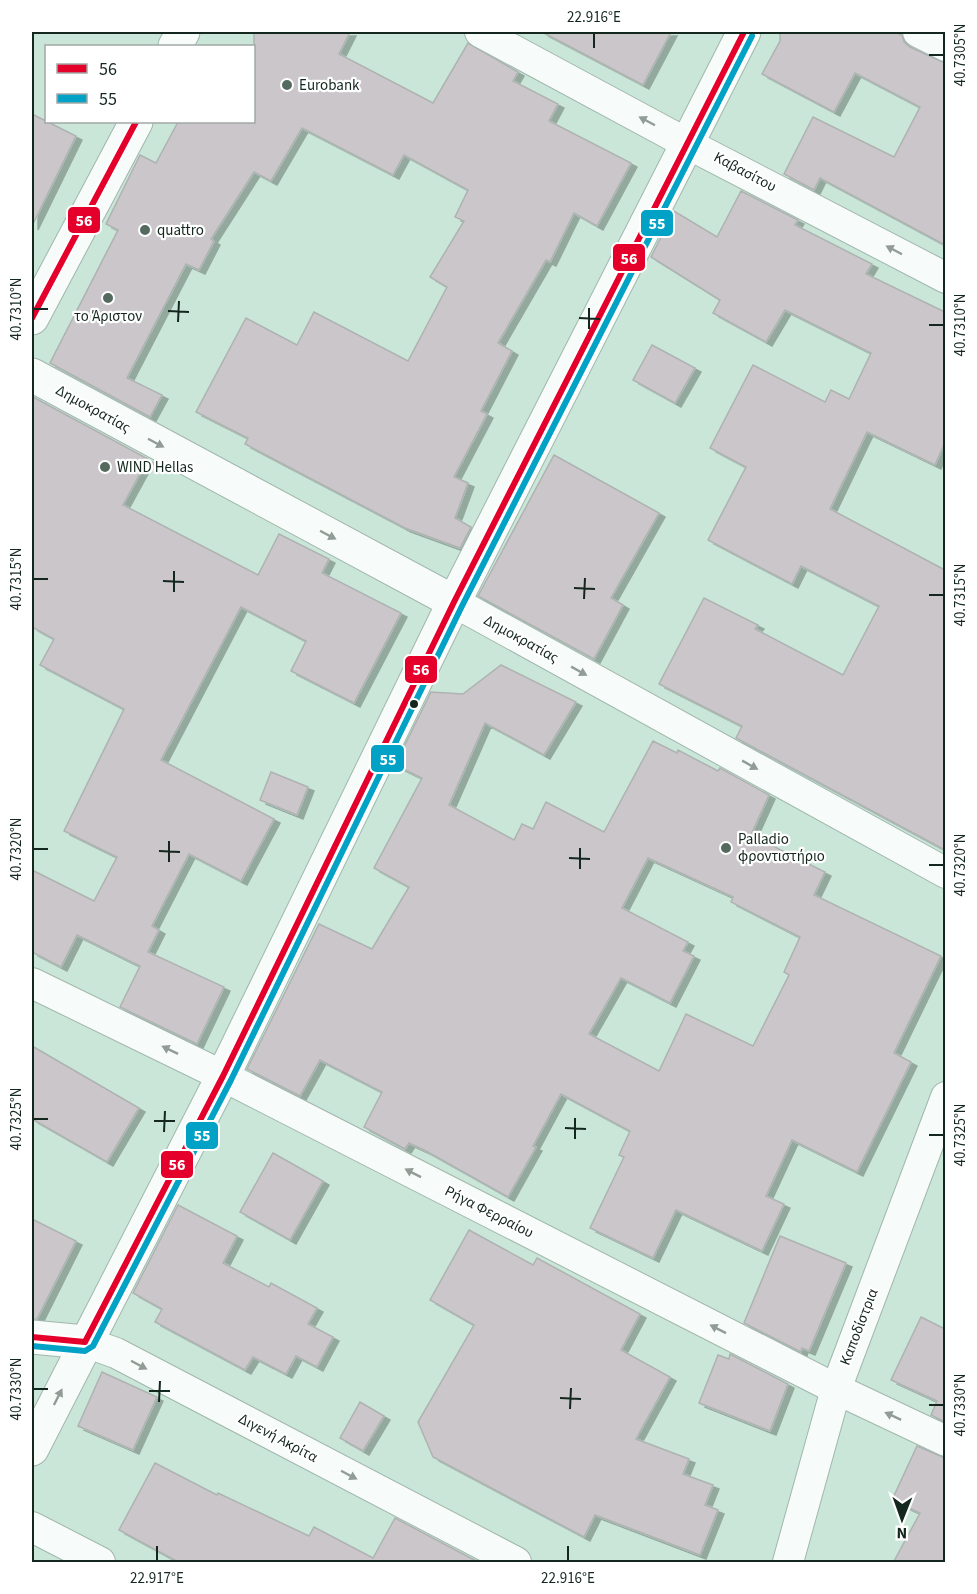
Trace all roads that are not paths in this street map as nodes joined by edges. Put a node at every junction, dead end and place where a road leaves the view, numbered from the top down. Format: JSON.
{"nodes":[{"id":1,"x":480,"y":32,"type":"edge"},
{"id":2,"x":744,"y":32,"type":"edge"},
{"id":3,"x":918,"y":32,"type":"edge"},
{"id":4,"x":945,"y":46,"type":"edge"},
{"id":5,"x":135,"y":123,"type":"edge"},
{"id":6,"x":688,"y":144,"type":"junction"},
{"id":7,"x":945,"y":278,"type":"edge"},
{"id":8,"x":32,"y":318,"type":"edge"},
{"id":9,"x":32,"y":375,"type":"edge"},
{"id":10,"x":454,"y":603,"type":"junction"},
{"id":11,"x":945,"y":873,"type":"edge"},
{"id":12,"x":32,"y":983,"type":"edge"},
{"id":13,"x":223,"y":1076,"type":"junction"},
{"id":14,"x":945,"y":1097,"type":"edge"},
{"id":15,"x":938,"y":1143,"type":"edge"},
{"id":16,"x":32,"y":1337,"type":"edge"},
{"id":17,"x":85,"y":1342,"type":"junction"},
{"id":18,"x":836,"y":1389,"type":"junction"},
{"id":19,"x":945,"y":1441,"type":"edge"},
{"id":20,"x":32,"y":1449,"type":"edge"},
{"id":21,"x":32,"y":1527,"type":"edge"},
{"id":22,"x":100,"y":1563,"type":"edge"},
{"id":23,"x":516,"y":1563,"type":"edge"},
{"id":24,"x":788,"y":1563,"type":"edge"}],
"edges":[{"from":6,"to":1,"type":"street","name":"Καβασίτου","one_way":true},
{"from":2,"to":6,"type":"street"},
{"from":3,"to":4,"type":"street"},
{"from":5,"to":8,"type":"street"},
{"from":7,"to":6,"type":"street","name":"Καβασίτου","one_way":true},
{"from":6,"to":10,"type":"street"},
{"from":9,"to":10,"type":"street","name":"Δημοκρατίας","one_way":true},
{"from":10,"to":11,"type":"street","name":"Δημοκρατίας","one_way":true},
{"from":10,"to":13,"type":"street"},
{"from":13,"to":12,"type":"street","name":"Ρήγα Φερραίου","one_way":true},
{"from":13,"to":17,"type":"street"},
{"from":18,"to":13,"type":"street","name":"Ρήγα Φερραίου","one_way":true},
{"from":14,"to":15,"type":"street","name":"Καποδίστρια"},
{"from":15,"to":18,"type":"street","name":"Καποδίστρια"},
{"from":16,"to":17,"type":"street","name":"Διγενή Ακρίτα"},
{"from":20,"to":17,"type":"street","one_way":true},
{"from":17,"to":23,"type":"street","name":"Διγενή Ακρίτα","one_way":true},
{"from":19,"to":18,"type":"street","name":"Ρήγα Φερραίου","one_way":true},
{"from":18,"to":24,"type":"street","name":"Καποδίστρια"},
{"from":21,"to":22,"type":"street"}]}
